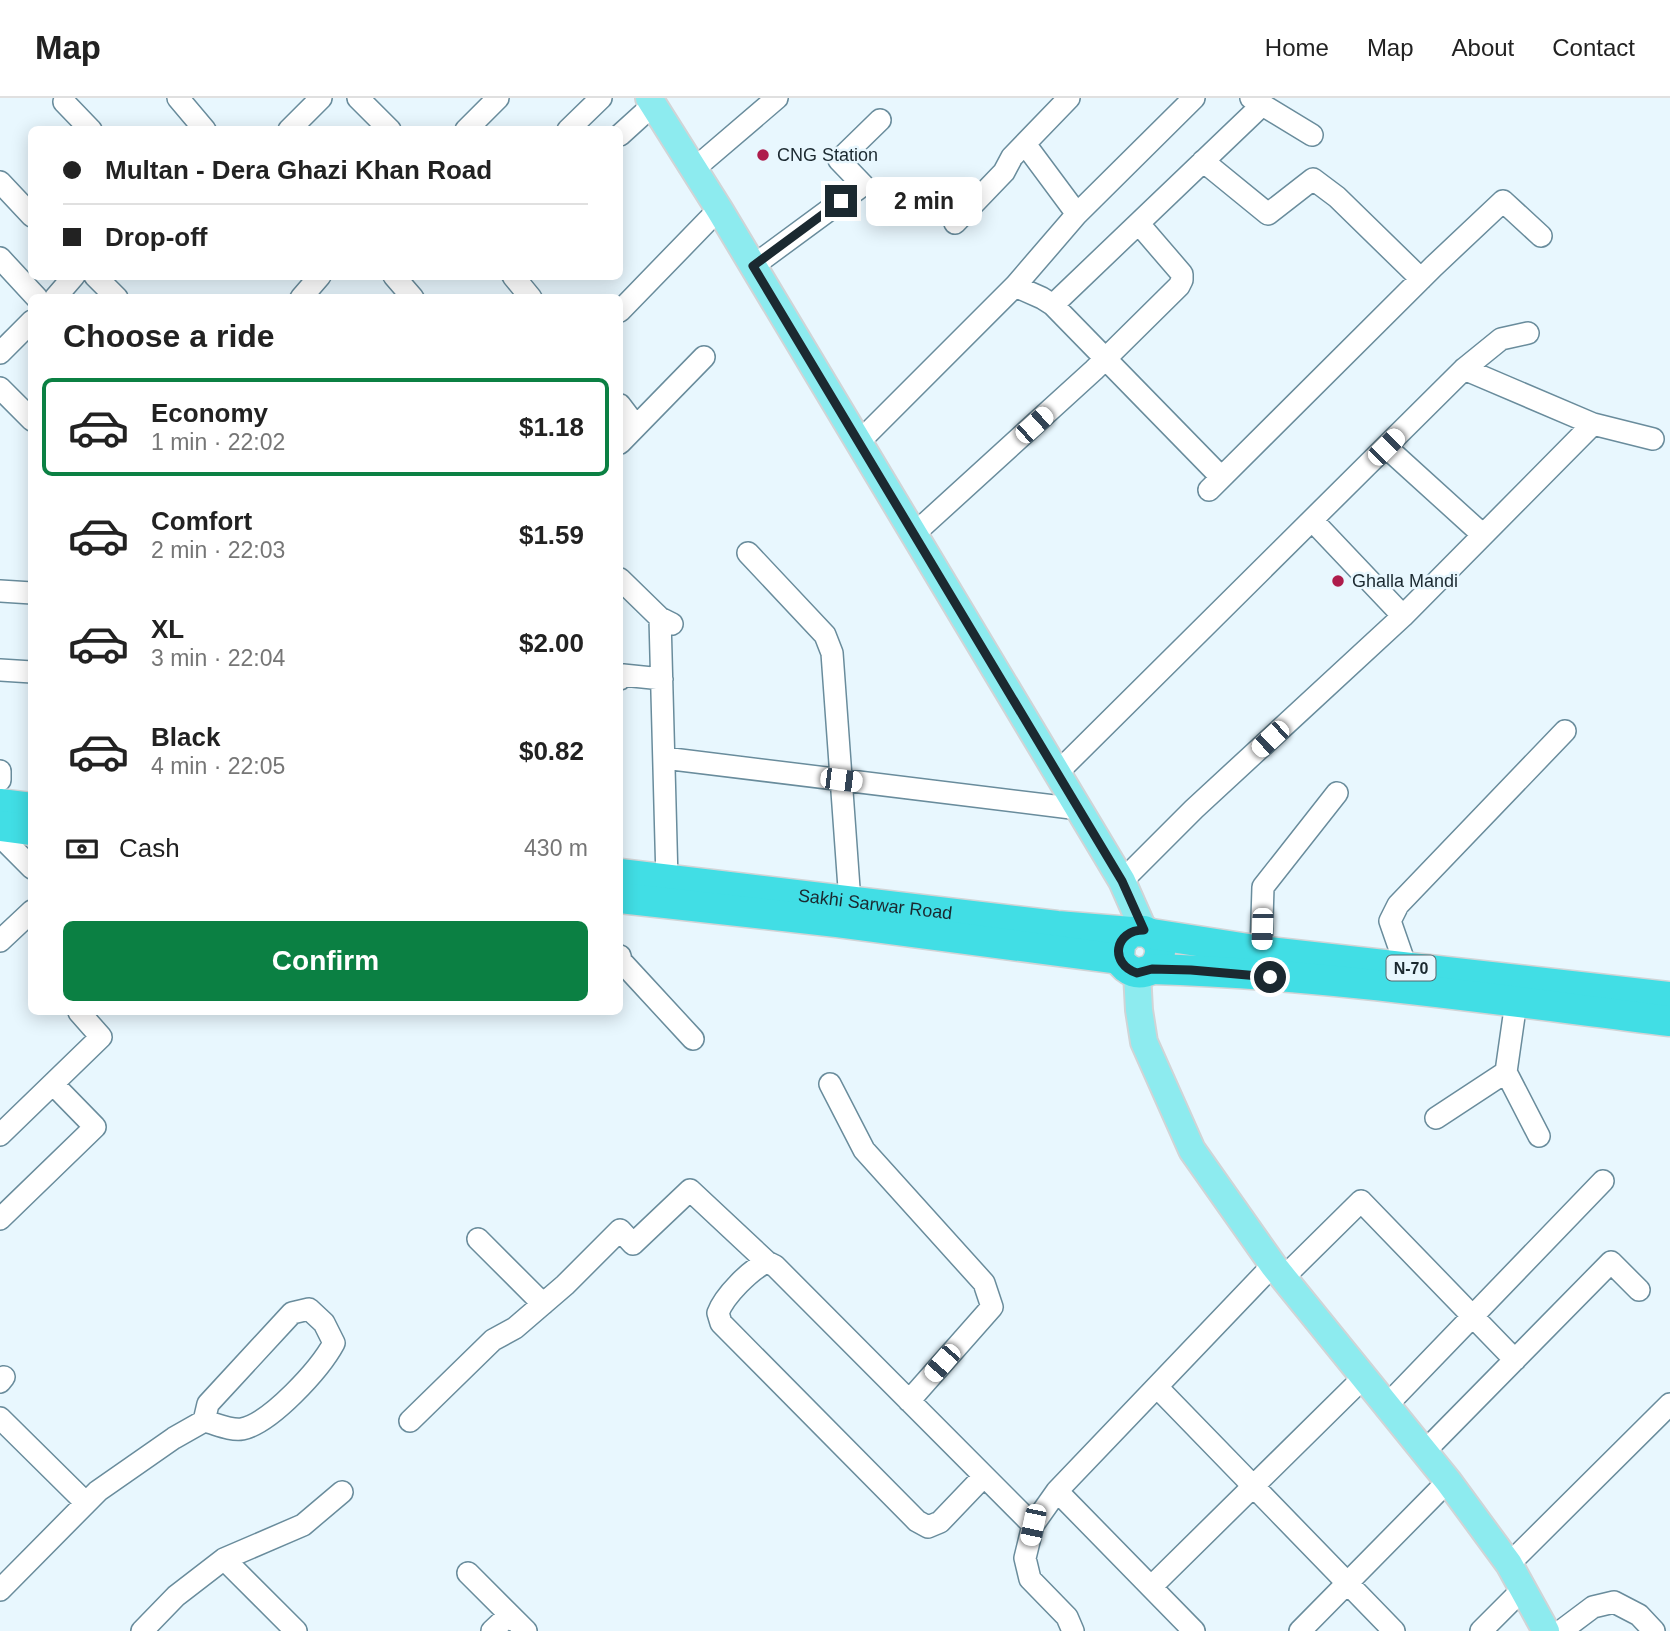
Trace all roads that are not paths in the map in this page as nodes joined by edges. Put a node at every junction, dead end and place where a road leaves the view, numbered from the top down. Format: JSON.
{"nodes":[{"id":1,"x":178,"y":98,"type":"edge"},
{"id":2,"x":321,"y":98,"type":"edge"},
{"id":3,"x":358,"y":98,"type":"edge"},
{"id":4,"x":498,"y":98,"type":"edge"},
{"id":5,"x":601,"y":98,"type":"edge"},
{"id":6,"x":777,"y":98,"type":"edge"},
{"id":7,"x":1069,"y":98,"type":"edge"},
{"id":8,"x":1194,"y":98,"type":"edge"},
{"id":9,"x":651,"y":101,"type":"edge"},
{"id":10,"x":64,"y":102,"type":"dead end"},
{"id":11,"x":1256,"y":102,"type":"edge"},
{"id":12,"x":880,"y":120,"type":"dead end"},
{"id":13,"x":87,"y":126,"type":"edge"},
{"id":14,"x":202,"y":126,"type":"edge"},
{"id":15,"x":293,"y":126,"type":"edge"},
{"id":16,"x":386,"y":126,"type":"edge"},
{"id":17,"x":470,"y":126,"type":"edge"},
{"id":18,"x":572,"y":126,"type":"edge"},
{"id":19,"x":623,"y":132,"type":"edge"},
{"id":20,"x":1312,"y":135,"type":"dead end"},
{"id":21,"x":1025,"y":144,"type":"junction"},
{"id":22,"x":1203,"y":161,"type":"junction"},
{"id":23,"x":694,"y":169,"type":"junction"},
{"id":24,"x":0,"y":183,"type":"edge"},
{"id":25,"x":719,"y":209,"type":"junction"},
{"id":26,"x":28,"y":212,"type":"edge"},
{"id":27,"x":1077,"y":214,"type":"junction"},
{"id":28,"x":955,"y":223,"type":"dead end"},
{"id":29,"x":1139,"y":224,"type":"junction"},
{"id":30,"x":1541,"y":236,"type":"dead end"},
{"id":31,"x":0,"y":258,"type":"edge"},
{"id":32,"x":753,"y":266,"type":"junction"},
{"id":33,"x":1421,"y":279,"type":"junction"},
{"id":34,"x":71,"y":280,"type":"edge"},
{"id":35,"x":99,"y":280,"type":"edge"},
{"id":36,"x":317,"y":280,"type":"edge"},
{"id":37,"x":397,"y":280,"type":"edge"},
{"id":38,"x":516,"y":280,"type":"edge"},
{"id":39,"x":1014,"y":286,"type":"junction"},
{"id":40,"x":33,"y":294,"type":"edge"},
{"id":41,"x":58,"y":294,"type":"edge"},
{"id":42,"x":113,"y":294,"type":"edge"},
{"id":43,"x":304,"y":294,"type":"edge"},
{"id":44,"x":410,"y":294,"type":"edge"},
{"id":45,"x":528,"y":294,"type":"edge"},
{"id":46,"x":1053,"y":305,"type":"junction"},
{"id":47,"x":623,"y":308,"type":"edge"},
{"id":48,"x":28,"y":325,"type":"edge"},
{"id":49,"x":1528,"y":333,"type":"dead end"},
{"id":50,"x":0,"y":353,"type":"edge"},
{"id":51,"x":704,"y":357,"type":"dead end"},
{"id":52,"x":1104,"y":360,"type":"junction"},
{"id":53,"x":1464,"y":369,"type":"junction"},
{"id":54,"x":0,"y":388,"type":"edge"},
{"id":55,"x":623,"y":409,"type":"edge"},
{"id":56,"x":28,"y":416,"type":"edge"},
{"id":57,"x":1593,"y":424,"type":"junction"},
{"id":58,"x":636,"y":426,"type":"junction"},
{"id":59,"x":1653,"y":439,"type":"dead end"},
{"id":60,"x":623,"y":440,"type":"edge"},
{"id":61,"x":859,"y":442,"type":"junction"},
{"id":62,"x":1386,"y":447,"type":"junction"},
{"id":63,"x":1312,"y":520,"type":"junction"},
{"id":64,"x":914,"y":534,"type":"junction"},
{"id":65,"x":1483,"y":535,"type":"junction"},
{"id":66,"x":748,"y":553,"type":"dead end"},
{"id":67,"x":623,"y":582,"type":"edge"},
{"id":68,"x":0,"y":591,"type":"edge"},
{"id":69,"x":28,"y":593,"type":"edge"},
{"id":70,"x":1403,"y":616,"type":"junction"},
{"id":71,"x":0,"y":670,"type":"edge"},
{"id":72,"x":28,"y":671,"type":"edge"},
{"id":73,"x":623,"y":676,"type":"edge"},
{"id":74,"x":662,"y":679,"type":"junction"},
{"id":75,"x":1565,"y":731,"type":"dead end"},
{"id":76,"x":664,"y":758,"type":"junction"},
{"id":77,"x":0,"y":771,"type":"edge"},
{"id":78,"x":1057,"y":773,"type":"junction"},
{"id":79,"x":0,"y":780,"type":"edge"},
{"id":80,"x":841,"y":780,"type":"junction"},
{"id":81,"x":1337,"y":793,"type":"dead end"},
{"id":82,"x":0,"y":804,"type":"edge"},
{"id":83,"x":28,"y":807,"type":"edge"},
{"id":84,"x":1079,"y":809,"type":"junction"},
{"id":85,"x":0,"y":826,"type":"edge"},
{"id":86,"x":28,"y":830,"type":"edge"},
{"id":87,"x":0,"y":836,"type":"edge"},
{"id":88,"x":28,"y":864,"type":"edge"},
{"id":89,"x":623,"y":874,"type":"edge"},
{"id":90,"x":667,"y":880,"type":"junction"},
{"id":91,"x":1122,"y":881,"type":"junction"},
{"id":92,"x":623,"y":898,"type":"edge"},
{"id":93,"x":850,"y":902,"type":"junction"},
{"id":94,"x":28,"y":915,"type":"edge"},
{"id":95,"x":0,"y":942,"type":"edge"},
{"id":96,"x":1139,"y":950,"type":"junction"},
{"id":97,"x":1261,"y":951,"type":"junction"},
{"id":98,"x":623,"y":963,"type":"edge"},
{"id":99,"x":1406,"y":967,"type":"junction"},
{"id":100,"x":1670,"y":997,"type":"edge"},
{"id":101,"x":1516,"y":1002,"type":"junction"},
{"id":102,"x":82,"y":1015,"type":"edge"},
{"id":103,"x":1670,"y":1021,"type":"edge"},
{"id":104,"x":693,"y":1039,"type":"dead end"},
{"id":105,"x":1506,"y":1072,"type":"junction"},
{"id":106,"x":53,"y":1084,"type":"junction"},
{"id":107,"x":830,"y":1084,"type":"dead end"},
{"id":108,"x":1436,"y":1118,"type":"dead end"},
{"id":109,"x":0,"y":1135,"type":"edge"},
{"id":110,"x":1539,"y":1136,"type":"dead end"},
{"id":111,"x":1603,"y":1181,"type":"dead end"},
{"id":112,"x":0,"y":1219,"type":"edge"},
{"id":113,"x":478,"y":1239,"type":"dead end"},
{"id":114,"x":767,"y":1262,"type":"junction"},
{"id":115,"x":1279,"y":1271,"type":"junction"},
{"id":116,"x":1639,"y":1290,"type":"dead end"},
{"id":117,"x":542,"y":1304,"type":"junction"},
{"id":118,"x":1472,"y":1316,"type":"junction"},
{"id":119,"x":1515,"y":1360,"type":"junction"},
{"id":120,"x":1364,"y":1377,"type":"junction"},
{"id":121,"x":1157,"y":1387,"type":"junction"},
{"id":122,"x":909,"y":1401,"type":"junction"},
{"id":123,"x":1670,"y":1404,"type":"edge"},
{"id":124,"x":1387,"y":1405,"type":"junction"},
{"id":125,"x":0,"y":1418,"type":"edge"},
{"id":126,"x":204,"y":1421,"type":"junction"},
{"id":127,"x":410,"y":1421,"type":"dead end"},
{"id":128,"x":1424,"y":1452,"type":"junction"},
{"id":129,"x":984,"y":1476,"type":"junction"},
{"id":130,"x":1447,"y":1481,"type":"junction"},
{"id":131,"x":1253,"y":1486,"type":"junction"},
{"id":132,"x":1058,"y":1491,"type":"junction"},
{"id":133,"x":342,"y":1492,"type":"dead end"},
{"id":134,"x":86,"y":1503,"type":"junction"},
{"id":135,"x":1033,"y":1525,"type":"junction"},
{"id":136,"x":224,"y":1559,"type":"junction"},
{"id":137,"x":1509,"y":1564,"type":"junction"},
{"id":138,"x":468,"y":1573,"type":"dead end"},
{"id":139,"x":1348,"y":1583,"type":"junction"},
{"id":140,"x":1151,"y":1587,"type":"junction"},
{"id":141,"x":1523,"y":1589,"type":"junction"},
{"id":142,"x":0,"y":1590,"type":"edge"},
{"id":143,"x":509,"y":1615,"type":"junction"},
{"id":144,"x":142,"y":1631,"type":"edge"},
{"id":145,"x":296,"y":1631,"type":"edge"},
{"id":146,"x":492,"y":1631,"type":"edge"},
{"id":147,"x":526,"y":1631,"type":"edge"},
{"id":148,"x":1073,"y":1631,"type":"edge"},
{"id":149,"x":1194,"y":1631,"type":"edge"},
{"id":150,"x":1300,"y":1631,"type":"edge"},
{"id":151,"x":1394,"y":1631,"type":"edge"},
{"id":152,"x":1480,"y":1631,"type":"edge"},
{"id":153,"x":1546,"y":1631,"type":"edge"},
{"id":154,"x":1561,"y":1631,"type":"edge"},
{"id":155,"x":1654,"y":1631,"type":"edge"}],
"edges":[{"from":1,"to":14,"type":"street"},
{"from":2,"to":15,"type":"street"},
{"from":3,"to":16,"type":"street"},
{"from":4,"to":17,"type":"street"},
{"from":5,"to":18,"type":"street"},
{"from":6,"to":23,"type":"street"},
{"from":7,"to":21,"type":"street"},
{"from":8,"to":27,"type":"street"},
{"from":9,"to":19,"type":"street"},
{"from":9,"to":23,"type":"main road"},
{"from":10,"to":13,"type":"street"},
{"from":11,"to":20,"type":"street"},
{"from":11,"to":22,"type":"street"},
{"from":12,"to":32,"type":"street"},
{"from":21,"to":27,"type":"street"},
{"from":21,"to":28,"type":"street"},
{"from":22,"to":29,"type":"street"},
{"from":22,"to":33,"type":"street"},
{"from":23,"to":25,"type":"main road"},
{"from":24,"to":26,"type":"street"},
{"from":25,"to":32,"type":"main road"},
{"from":25,"to":47,"type":"street"},
{"from":27,"to":39,"type":"street"},
{"from":29,"to":46,"type":"street"},
{"from":29,"to":52,"type":"street"},
{"from":30,"to":33,"type":"street"},
{"from":31,"to":40,"type":"street"},
{"from":32,"to":61,"type":"main road"},
{"from":33,"to":52,"type":"street"},
{"from":34,"to":41,"type":"street"},
{"from":35,"to":42,"type":"street"},
{"from":36,"to":43,"type":"street"},
{"from":37,"to":44,"type":"street"},
{"from":38,"to":45,"type":"street"},
{"from":39,"to":46,"type":"street"},
{"from":39,"to":61,"type":"street"},
{"from":46,"to":52,"type":"street"},
{"from":48,"to":50,"type":"street"},
{"from":49,"to":53,"type":"street"},
{"from":51,"to":58,"type":"street"},
{"from":52,"to":64,"type":"street"},
{"from":53,"to":57,"type":"street"},
{"from":53,"to":62,"type":"street"},
{"from":54,"to":56,"type":"street"},
{"from":55,"to":58,"type":"street"},
{"from":57,"to":59,"type":"street"},
{"from":57,"to":65,"type":"street"},
{"from":58,"to":60,"type":"street"},
{"from":61,"to":64,"type":"main road"},
{"from":62,"to":63,"type":"street"},
{"from":62,"to":65,"type":"street"},
{"from":63,"to":70,"type":"street"},
{"from":63,"to":78,"type":"street"},
{"from":64,"to":78,"type":"main road"},
{"from":65,"to":70,"type":"street"},
{"from":66,"to":80,"type":"street"},
{"from":67,"to":74,"type":"street"},
{"from":68,"to":69,"type":"street"},
{"from":70,"to":91,"type":"street"},
{"from":71,"to":72,"type":"street"},
{"from":73,"to":74,"type":"street"},
{"from":74,"to":76,"type":"street"},
{"from":75,"to":99,"type":"street"},
{"from":76,"to":80,"type":"street"},
{"from":76,"to":90,"type":"street"},
{"from":77,"to":79,"type":"street"},
{"from":78,"to":84,"type":"main road"},
{"from":80,"to":84,"type":"street"},
{"from":80,"to":93,"type":"street"},
{"from":81,"to":97,"type":"street"},
{"from":82,"to":83,"type":"highway"},
{"from":84,"to":91,"type":"main road"},
{"from":85,"to":86,"type":"highway"},
{"from":87,"to":88,"type":"street"},
{"from":89,"to":90,"type":"highway","name":"Sakhi Sarwar Road","number":"N-70"},
{"from":90,"to":93,"type":"highway","name":"Sakhi Sarwar Road","number":"N-70"},
{"from":91,"to":96,"type":"main road"},
{"from":92,"to":96,"type":"highway","name":"Sakhi Sarwar Road","number":"N-70"},
{"from":93,"to":96,"type":"highway","name":"Sakhi Sarwar Road","number":"N-70"},
{"from":94,"to":95,"type":"street"},
{"from":96,"to":97,"type":"highway","number":"N-70"},
{"from":96,"to":101,"type":"highway","number":"N-70"},
{"from":96,"to":115,"type":"main road"},
{"from":97,"to":99,"type":"highway","number":"N-70"},
{"from":98,"to":104,"type":"street"},
{"from":99,"to":100,"type":"highway","number":"N-70"},
{"from":101,"to":103,"type":"highway","number":"N-70"},
{"from":101,"to":105,"type":"street"},
{"from":102,"to":106,"type":"street"},
{"from":105,"to":108,"type":"street"},
{"from":105,"to":110,"type":"street"},
{"from":106,"to":109,"type":"street"},
{"from":106,"to":112,"type":"street"},
{"from":107,"to":122,"type":"street"},
{"from":111,"to":118,"type":"street"},
{"from":113,"to":117,"type":"street"},
{"from":114,"to":117,"type":"street"},
{"from":114,"to":122,"type":"street"},
{"from":114,"to":129,"type":"street"},
{"from":115,"to":118,"type":"street"},
{"from":115,"to":120,"type":"main road"},
{"from":115,"to":121,"type":"street"},
{"from":116,"to":119,"type":"street"},
{"from":117,"to":127,"type":"street"},
{"from":118,"to":119,"type":"street"},
{"from":118,"to":124,"type":"street"},
{"from":119,"to":128,"type":"street"},
{"from":120,"to":124,"type":"main road"},
{"from":120,"to":131,"type":"street"},
{"from":121,"to":131,"type":"street"},
{"from":121,"to":132,"type":"street"},
{"from":122,"to":129,"type":"street"},
{"from":123,"to":137,"type":"street"},
{"from":124,"to":128,"type":"main road"},
{"from":125,"to":134,"type":"street"},
{"from":126,"to":126,"type":"street"},
{"from":126,"to":134,"type":"street"},
{"from":128,"to":130,"type":"main road"},
{"from":129,"to":135,"type":"street"},
{"from":130,"to":137,"type":"main road"},
{"from":130,"to":139,"type":"street"},
{"from":131,"to":139,"type":"street"},
{"from":131,"to":140,"type":"street"},
{"from":132,"to":135,"type":"street"},
{"from":132,"to":140,"type":"street"},
{"from":133,"to":136,"type":"street"},
{"from":134,"to":142,"type":"street"},
{"from":135,"to":148,"type":"street"},
{"from":136,"to":144,"type":"street"},
{"from":136,"to":145,"type":"street"},
{"from":137,"to":141,"type":"main road"},
{"from":138,"to":143,"type":"street"},
{"from":139,"to":150,"type":"street"},
{"from":139,"to":151,"type":"street"},
{"from":140,"to":149,"type":"street"},
{"from":141,"to":152,"type":"street"},
{"from":141,"to":153,"type":"main road"},
{"from":143,"to":146,"type":"street"},
{"from":143,"to":147,"type":"street"},
{"from":154,"to":155,"type":"street"}]}
